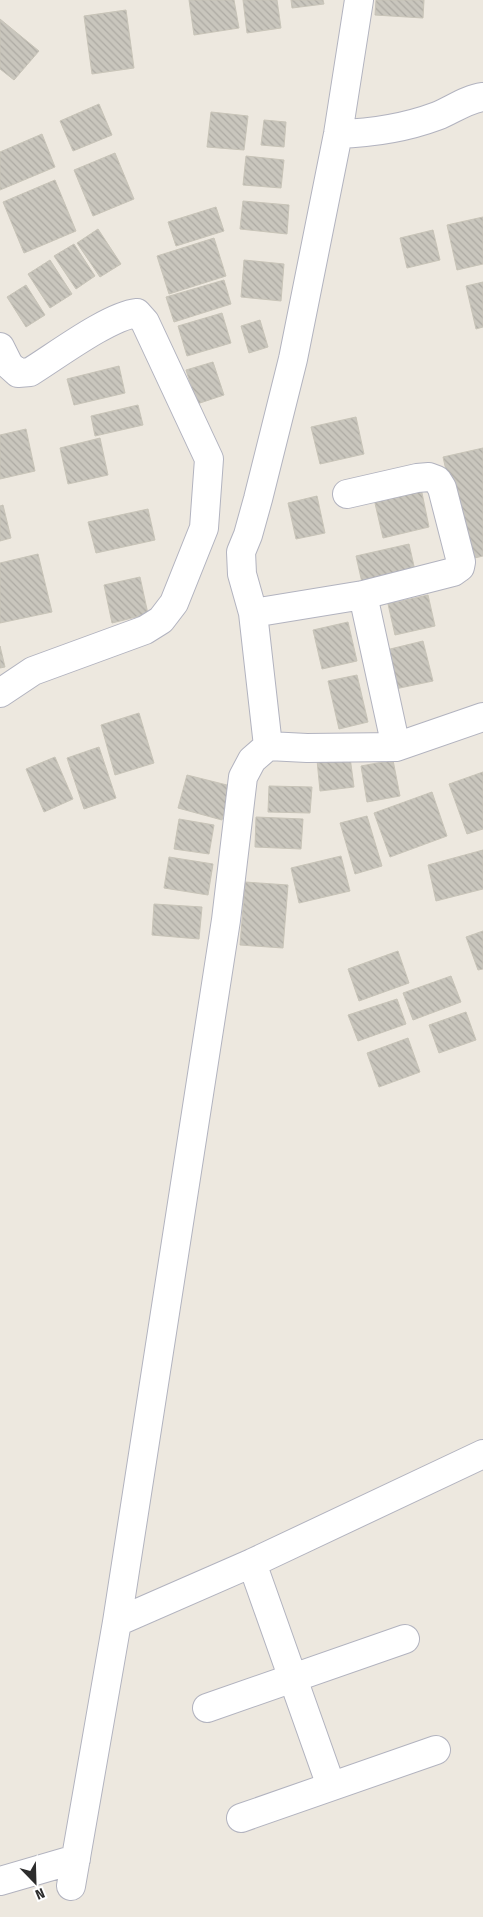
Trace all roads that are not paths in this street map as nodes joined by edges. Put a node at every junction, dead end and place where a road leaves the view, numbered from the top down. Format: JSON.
{"nodes":[{"id":1,"x":359,"y":0,"type":"edge"},
{"id":2,"x":483,"y":97,"type":"edge"},
{"id":3,"x":338,"y":134,"type":"junction"},
{"id":4,"x":0,"y":347,"type":"edge"},
{"id":5,"x":347,"y":494,"type":"dead end"},
{"id":6,"x":208,"y":530,"type":"junction"},
{"id":7,"x":238,"y":550,"type":"junction"},
{"id":8,"x":363,"y":595,"type":"junction"},
{"id":9,"x":253,"y":613,"type":"junction"},
{"id":10,"x":0,"y":692,"type":"edge"},
{"id":11,"x":483,"y":717,"type":"edge"},
{"id":12,"x":268,"y":746,"type":"junction"},
{"id":13,"x":396,"y":746,"type":"junction"},
{"id":14,"x":483,"y":1454,"type":"edge"},
{"id":15,"x":252,"y":1563,"type":"junction"},
{"id":16,"x":118,"y":1622,"type":"junction"},
{"id":17,"x":406,"y":1639,"type":"dead end"},
{"id":18,"x":292,"y":1678,"type":"junction"},
{"id":19,"x":207,"y":1708,"type":"dead end"},
{"id":20,"x":436,"y":1750,"type":"dead end"},
{"id":21,"x":331,"y":1786,"type":"junction"},
{"id":22,"x":242,"y":1818,"type":"dead end"},
{"id":23,"x":76,"y":1859,"type":"junction"},
{"id":24,"x":0,"y":1881,"type":"edge"},
{"id":25,"x":71,"y":1886,"type":"dead end"}],
"edges":[{"from":1,"to":3,"type":"street"},
{"from":2,"to":3,"type":"street"},
{"from":3,"to":7,"type":"street"},
{"from":4,"to":6,"type":"street"},
{"from":5,"to":8,"type":"street"},
{"from":6,"to":7,"type":"street"},
{"from":6,"to":10,"type":"street"},
{"from":7,"to":9,"type":"street"},
{"from":8,"to":9,"type":"street"},
{"from":8,"to":13,"type":"street"},
{"from":9,"to":12,"type":"street"},
{"from":11,"to":13,"type":"street"},
{"from":12,"to":13,"type":"street"},
{"from":12,"to":16,"type":"street"},
{"from":14,"to":15,"type":"street"},
{"from":15,"to":16,"type":"street"},
{"from":15,"to":18,"type":"street"},
{"from":16,"to":23,"type":"street"},
{"from":17,"to":18,"type":"street"},
{"from":18,"to":19,"type":"street"},
{"from":18,"to":21,"type":"street"},
{"from":20,"to":21,"type":"street"},
{"from":21,"to":22,"type":"street"},
{"from":23,"to":24,"type":"street"},
{"from":23,"to":25,"type":"street"}]}
